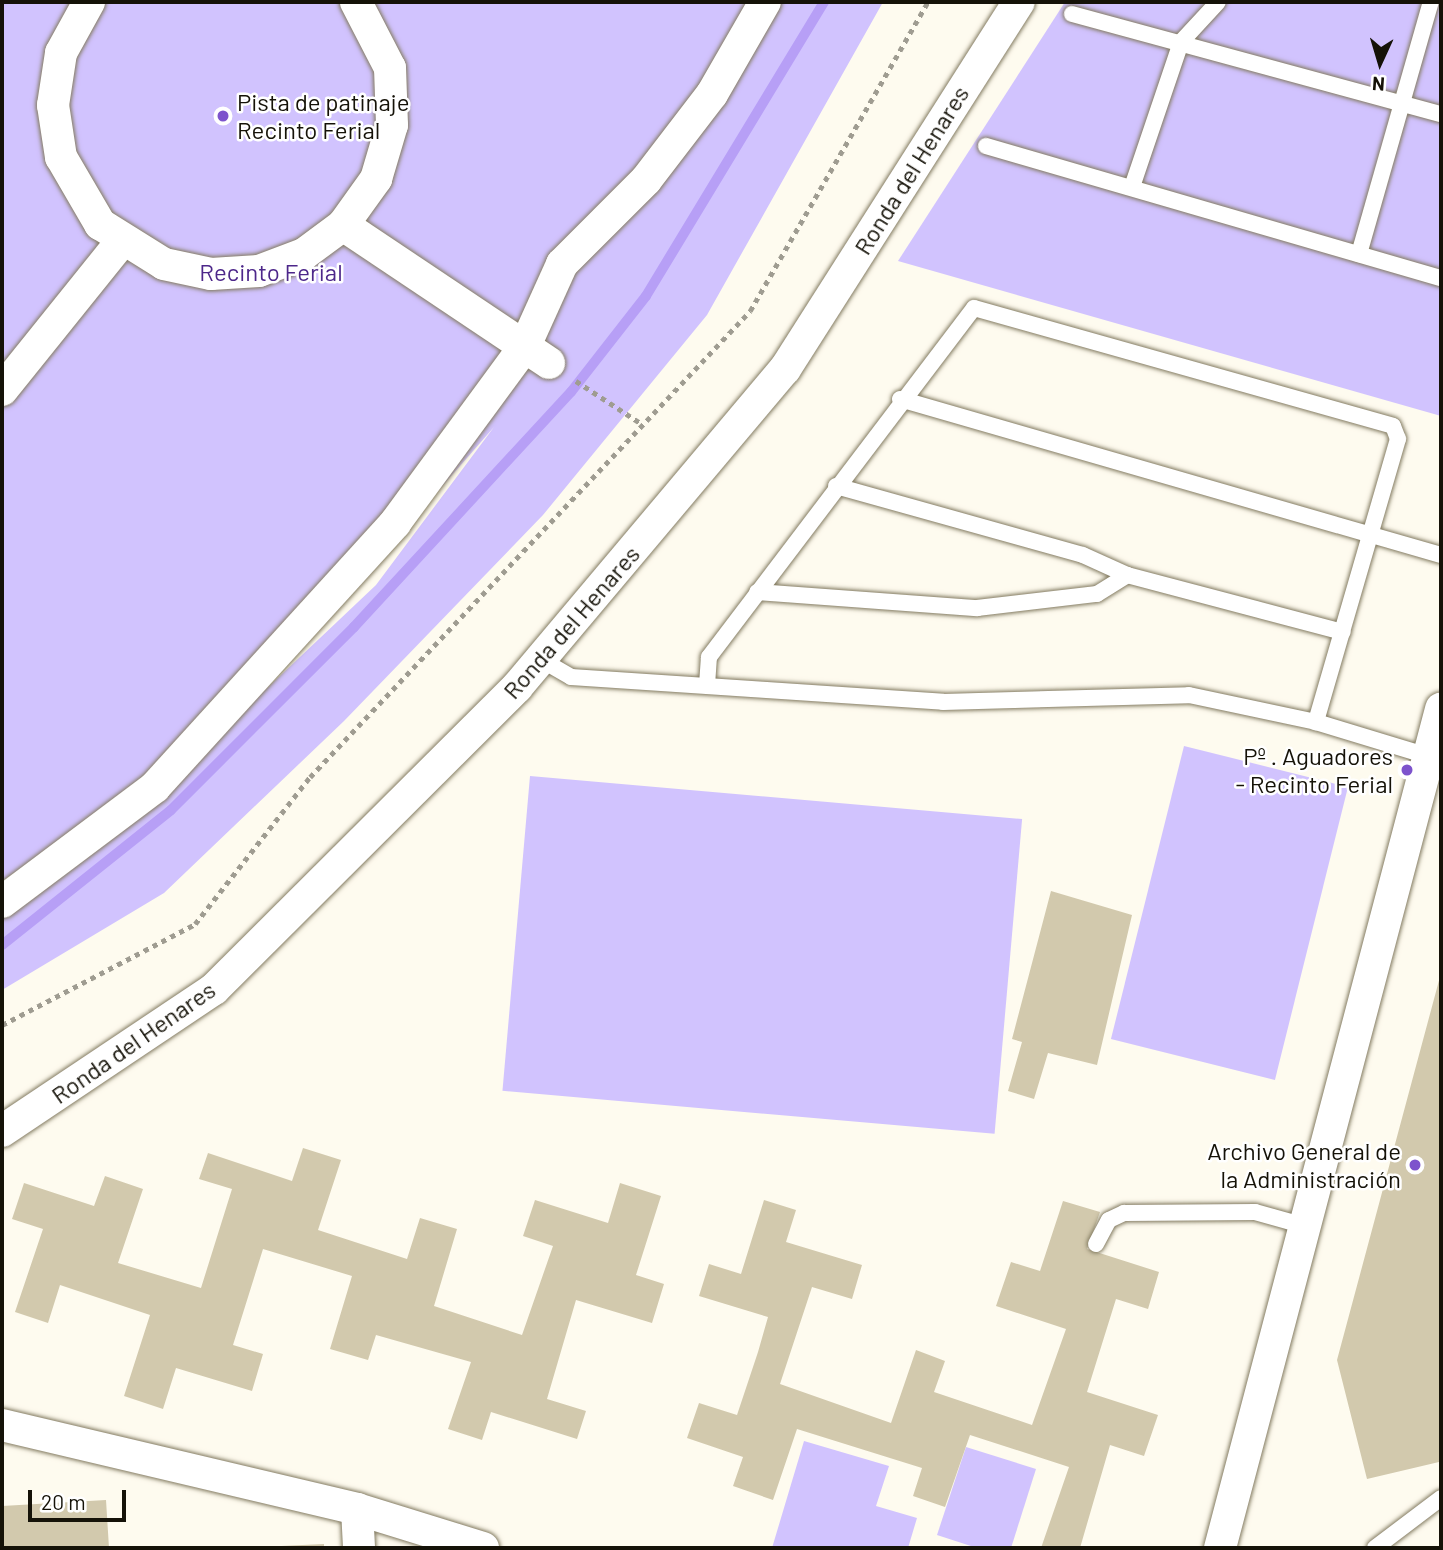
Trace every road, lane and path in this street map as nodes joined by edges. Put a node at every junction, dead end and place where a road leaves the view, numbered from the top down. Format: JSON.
{"nodes":[{"id":1,"x":356,"y":2,"type":"edge"},
{"id":2,"x":765,"y":2,"type":"edge"},
{"id":3,"x":928,"y":2,"type":"edge"},
{"id":4,"x":1019,"y":2,"type":"edge"},
{"id":5,"x":1218,"y":2,"type":"edge"},
{"id":6,"x":1431,"y":2,"type":"edge"},
{"id":7,"x":84,"y":3,"type":"edge"},
{"id":8,"x":1072,"y":14,"type":"dead end"},
{"id":9,"x":1181,"y":42,"type":"junction"},
{"id":10,"x":1404,"y":103,"type":"junction"},
{"id":11,"x":1441,"y":114,"type":"edge"},
{"id":12,"x":986,"y":146,"type":"dead end"},
{"id":13,"x":1132,"y":187,"type":"junction"},
{"id":14,"x":343,"y":226,"type":"junction"},
{"id":15,"x":122,"y":241,"type":"junction"},
{"id":16,"x":1359,"y":254,"type":"junction"},
{"id":17,"x":1441,"y":278,"type":"edge"},
{"id":18,"x":537,"y":354,"type":"junction"},
{"id":19,"x":2,"y":390,"type":"edge"},
{"id":20,"x":900,"y":399,"type":"junction"},
{"id":21,"x":642,"y":424,"type":"junction"},
{"id":22,"x":836,"y":486,"type":"junction"},
{"id":23,"x":1370,"y":535,"type":"junction"},
{"id":24,"x":1441,"y":555,"type":"edge"},
{"id":25,"x":1127,"y":575,"type":"junction"},
{"id":26,"x":757,"y":592,"type":"junction"},
{"id":27,"x":1342,"y":632,"type":"junction"},
{"id":28,"x":540,"y":659,"type":"junction"},
{"id":29,"x":707,"y":685,"type":"junction"},
{"id":30,"x":1441,"y":709,"type":"edge"},
{"id":31,"x":1316,"y":722,"type":"junction"},
{"id":32,"x":1428,"y":757,"type":"junction"},
{"id":33,"x":2,"y":902,"type":"edge"},
{"id":34,"x":2,"y":1025,"type":"edge"},
{"id":35,"x":2,"y":1131,"type":"edge"},
{"id":36,"x":1305,"y":1226,"type":"junction"},
{"id":37,"x":1096,"y":1244,"type":"dead end"},
{"id":38,"x":2,"y":1425,"type":"edge"},
{"id":39,"x":1441,"y":1498,"type":"edge"},
{"id":40,"x":357,"y":1509,"type":"junction"},
{"id":41,"x":359,"y":1548,"type":"edge"},
{"id":42,"x":482,"y":1548,"type":"edge"},
{"id":43,"x":1220,"y":1548,"type":"edge"},
{"id":44,"x":1375,"y":1548,"type":"edge"}],
"edges":[{"from":1,"to":14,"type":"street"},
{"from":2,"to":18,"type":"street"},
{"from":3,"to":21,"type":"path"},
{"from":4,"to":28,"type":"street","name":"Ronda del Henares"},
{"from":5,"to":9,"type":"lane"},
{"from":6,"to":10,"type":"lane"},
{"from":7,"to":15,"type":"street"},
{"from":8,"to":9,"type":"lane"},
{"from":9,"to":10,"type":"lane"},
{"from":9,"to":13,"type":"lane"},
{"from":10,"to":11,"type":"lane"},
{"from":10,"to":16,"type":"lane"},
{"from":12,"to":13,"type":"lane"},
{"from":13,"to":16,"type":"lane"},
{"from":14,"to":15,"type":"street"},
{"from":14,"to":18,"type":"street"},
{"from":15,"to":19,"type":"street"},
{"from":16,"to":17,"type":"lane"},
{"from":18,"to":21,"type":"path"},
{"from":18,"to":33,"type":"street"},
{"from":20,"to":22,"type":"lane"},
{"from":20,"to":23,"type":"lane"},
{"from":20,"to":23,"type":"lane"},
{"from":21,"to":34,"type":"path"},
{"from":22,"to":25,"type":"lane"},
{"from":22,"to":26,"type":"lane"},
{"from":23,"to":24,"type":"lane"},
{"from":23,"to":27,"type":"lane"},
{"from":25,"to":26,"type":"lane"},
{"from":25,"to":27,"type":"lane"},
{"from":26,"to":29,"type":"lane"},
{"from":27,"to":31,"type":"lane"},
{"from":28,"to":29,"type":"lane"},
{"from":28,"to":35,"type":"street","name":"Ronda del Henares"},
{"from":29,"to":31,"type":"lane"},
{"from":30,"to":32,"type":"street"},
{"from":31,"to":32,"type":"lane"},
{"from":32,"to":36,"type":"street"},
{"from":36,"to":37,"type":"lane"},
{"from":36,"to":43,"type":"street"},
{"from":38,"to":40,"type":"street"},
{"from":39,"to":44,"type":"lane"},
{"from":40,"to":41,"type":"street"},
{"from":40,"to":42,"type":"street"}]}
